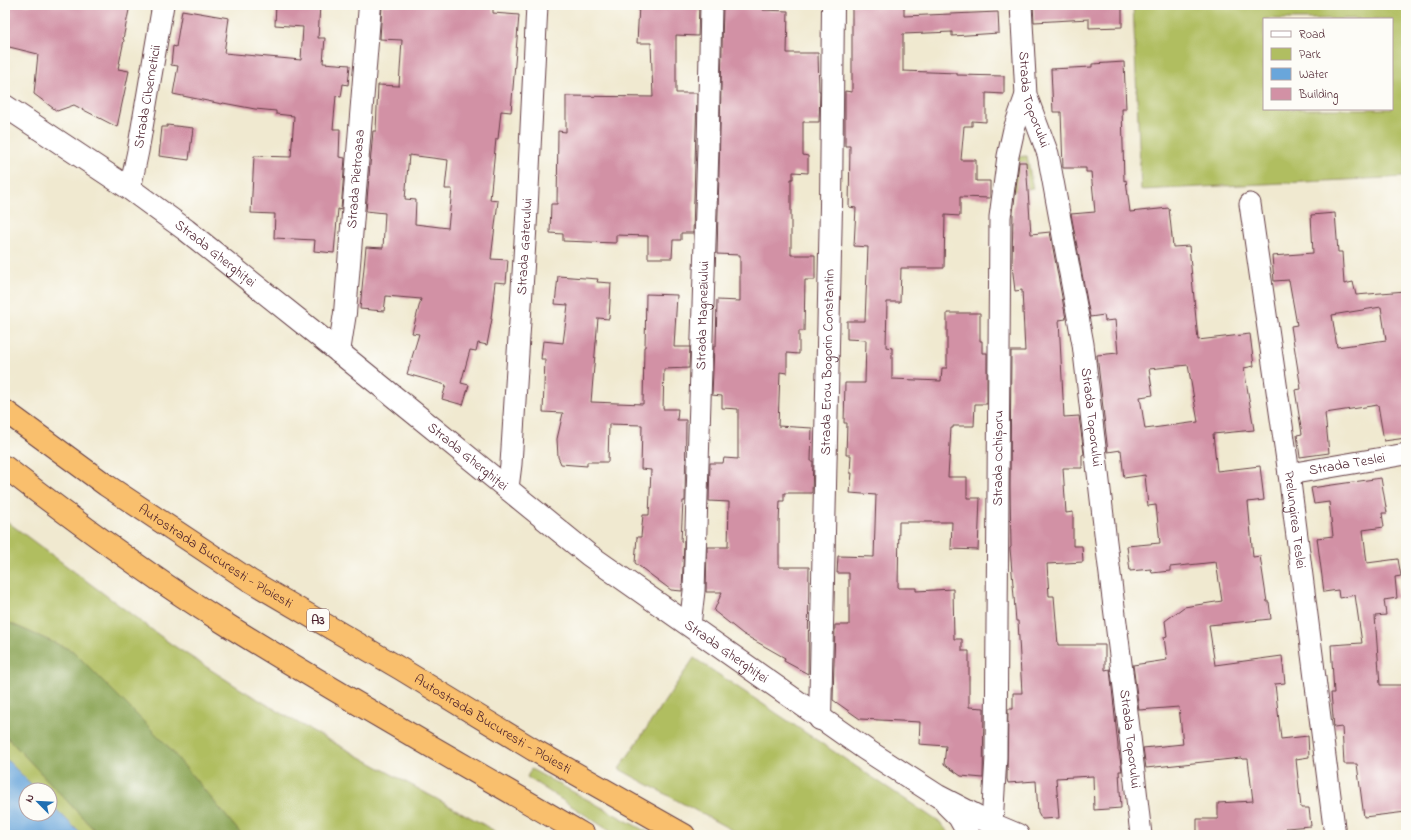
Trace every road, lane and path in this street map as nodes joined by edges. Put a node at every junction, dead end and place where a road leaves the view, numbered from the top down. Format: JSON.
{"nodes":[{"id":1,"x":162,"y":5,"type":"edge"},
{"id":2,"x":370,"y":5,"type":"edge"},
{"id":3,"x":537,"y":5,"type":"edge"},
{"id":4,"x":711,"y":5,"type":"edge"},
{"id":5,"x":833,"y":5,"type":"edge"},
{"id":6,"x":1021,"y":5,"type":"edge"},
{"id":7,"x":1026,"y":95,"type":"junction"},
{"id":8,"x":5,"y":106,"type":"edge"},
{"id":9,"x":130,"y":189,"type":"junction"},
{"id":10,"x":1250,"y":204,"type":"dead end"},
{"id":11,"x":339,"y":352,"type":"junction"},
{"id":12,"x":5,"y":411,"type":"edge"},
{"id":13,"x":1406,"y":454,"type":"edge"},
{"id":14,"x":5,"y":467,"type":"edge"},
{"id":15,"x":1289,"y":474,"type":"junction"},
{"id":16,"x":508,"y":488,"type":"junction"},
{"id":17,"x":690,"y":625,"type":"junction"},
{"id":18,"x":820,"y":718,"type":"junction"},
{"id":19,"x":938,"y":796,"type":"junction"},
{"id":20,"x":994,"y":829,"type":"edge"},
{"id":21,"x":584,"y":835,"type":"edge"},
{"id":22,"x":684,"y":835,"type":"edge"},
{"id":23,"x":969,"y":835,"type":"edge"},
{"id":24,"x":1018,"y":835,"type":"edge"},
{"id":25,"x":1141,"y":835,"type":"edge"},
{"id":26,"x":1335,"y":835,"type":"edge"}],
"edges":[{"from":1,"to":9,"type":"street","name":"Strada Ciberneticii"},
{"from":2,"to":11,"type":"street","name":"Strada Pietroasa"},
{"from":3,"to":16,"type":"street","name":"Strada Gaterului"},
{"from":4,"to":17,"type":"street","name":"Strada Magneziului"},
{"from":5,"to":18,"type":"street","name":"Strada Erou Bogorin Constantin"},
{"from":6,"to":7,"type":"street","name":"Strada Toporului"},
{"from":7,"to":20,"type":"street","name":"Strada Ochișoru"},
{"from":7,"to":25,"type":"street","name":"Strada Toporului"},
{"from":8,"to":9,"type":"street","name":"Strada Gherghiței"},
{"from":9,"to":11,"type":"street","name":"Strada Gherghiței"},
{"from":10,"to":15,"type":"street","name":"Prelungirea Teslei"},
{"from":11,"to":16,"type":"street","name":"Strada Gherghiței"},
{"from":12,"to":22,"type":"highway","name":"Autostrada Bucuresti - Ploiesti","number":"A3"},
{"from":13,"to":15,"type":"street","name":"Strada Teslei"},
{"from":14,"to":21,"type":"highway"},
{"from":15,"to":26,"type":"street","name":"Prelungirea Teslei"},
{"from":16,"to":17,"type":"street","name":"Strada Gherghiței"},
{"from":17,"to":18,"type":"street","name":"Strada Gherghiței"},
{"from":18,"to":19,"type":"street","name":"Strada Gherghiței"},
{"from":19,"to":20,"type":"street","name":"Strada Gherghiței"},
{"from":19,"to":23,"type":"street","name":"Strada Gherghiței"},
{"from":20,"to":24,"type":"street","name":"Strada Gherghiței"}]}
